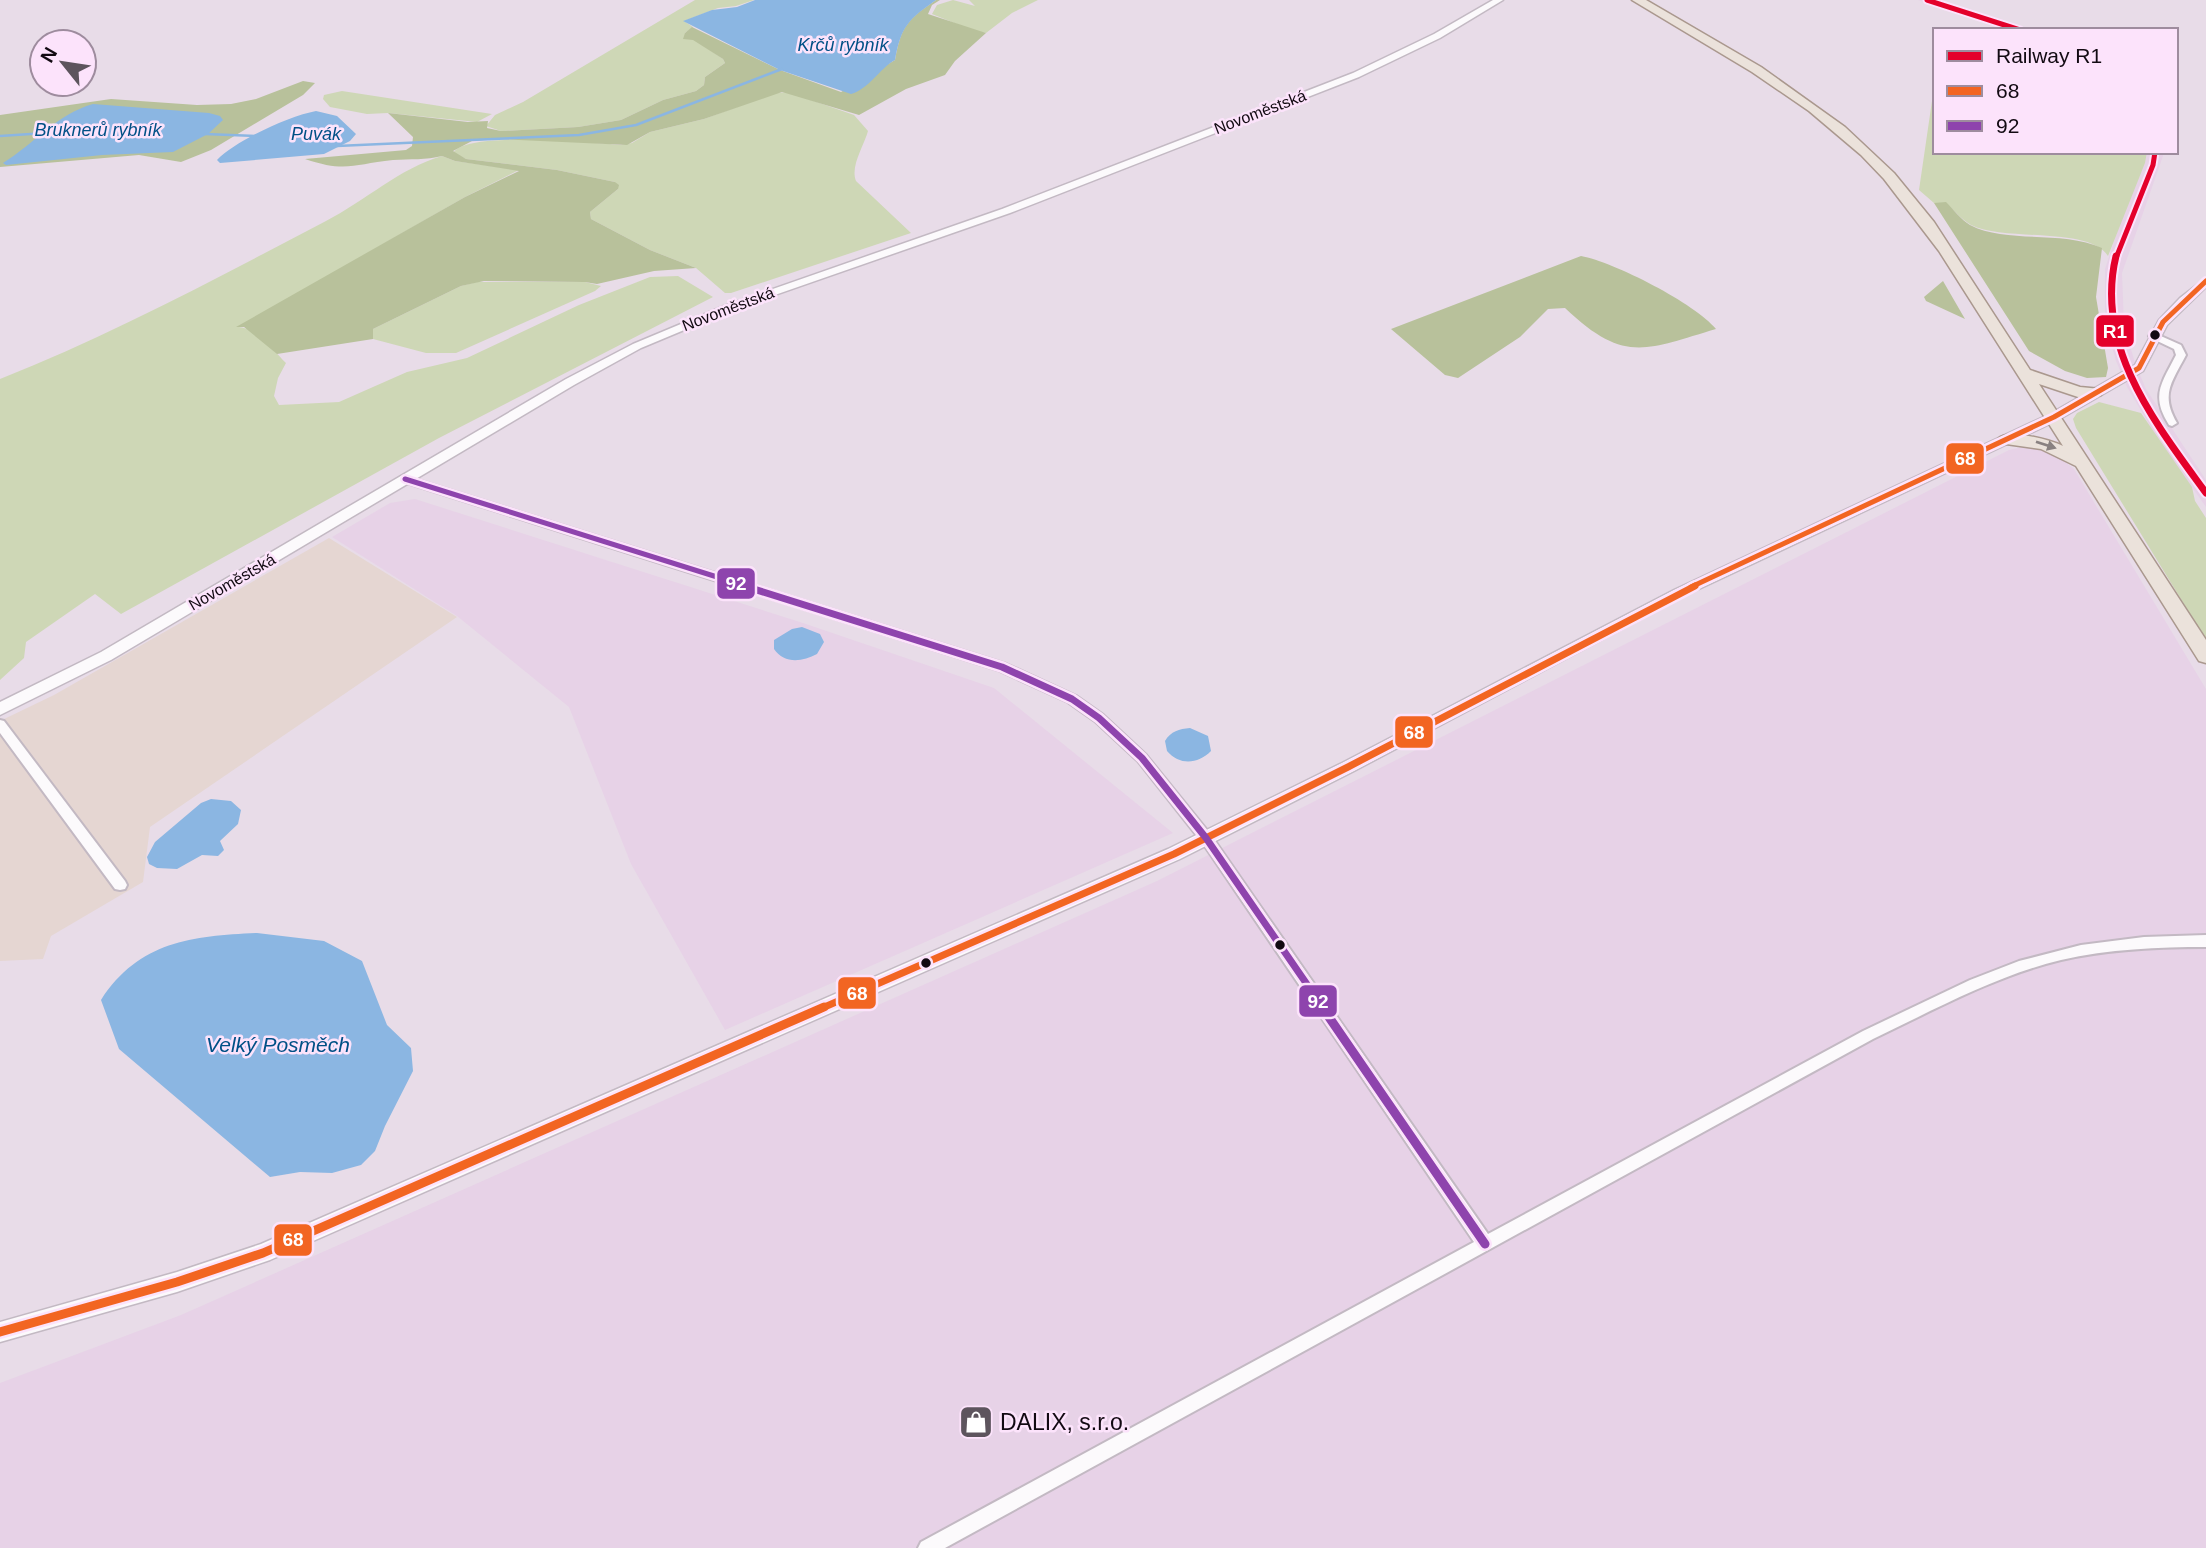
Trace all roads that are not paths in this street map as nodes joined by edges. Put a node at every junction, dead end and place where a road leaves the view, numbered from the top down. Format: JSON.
{"nodes":[{"id":1,"x":1499,"y":0,"type":"edge"},
{"id":2,"x":1637,"y":0,"type":"edge"},
{"id":3,"x":2206,"y":281,"type":"edge"},
{"id":4,"x":2154,"y":336,"type":"junction"},
{"id":5,"x":2024,"y":373,"type":"junction"},
{"id":6,"x":2095,"y":392,"type":"junction"},
{"id":7,"x":2054,"y":417,"type":"junction"},
{"id":8,"x":2172,"y":423,"type":"dead end"},
{"id":9,"x":2006,"y":439,"type":"junction"},
{"id":10,"x":2083,"y":463,"type":"junction"},
{"id":11,"x":405,"y":479,"type":"junction"},
{"id":12,"x":2206,"y":656,"type":"edge"},
{"id":13,"x":0,"y":709,"type":"edge"},
{"id":14,"x":0,"y":724,"type":"edge"},
{"id":15,"x":1206,"y":838,"type":"junction"},
{"id":16,"x":120,"y":885,"type":"dead end"},
{"id":17,"x":2206,"y":942,"type":"edge"},
{"id":18,"x":1485,"y":1244,"type":"junction"},
{"id":19,"x":0,"y":1332,"type":"edge"},
{"id":20,"x":927,"y":1548,"type":"edge"}],
"edges":[{"from":1,"to":11,"type":"street","name":"Novoměstská"},
{"from":2,"to":5,"type":"main road"},
{"from":3,"to":4,"type":"street"},
{"from":4,"to":6,"type":"street"},
{"from":4,"to":8,"type":"street"},
{"from":5,"to":6,"type":"main road"},
{"from":5,"to":7,"type":"main road"},
{"from":6,"to":7,"type":"street"},
{"from":7,"to":9,"type":"street"},
{"from":7,"to":10,"type":"main road"},
{"from":9,"to":10,"type":"main road","one_way":true},
{"from":9,"to":15,"type":"street"},
{"from":10,"to":12,"type":"main road"},
{"from":11,"to":13,"type":"street","name":"Novoměstská"},
{"from":11,"to":15,"type":"street"},
{"from":14,"to":16,"type":"street"},
{"from":15,"to":18,"type":"street"},
{"from":15,"to":19,"type":"street"},
{"from":17,"to":18,"type":"street"},
{"from":18,"to":20,"type":"street"}]}
